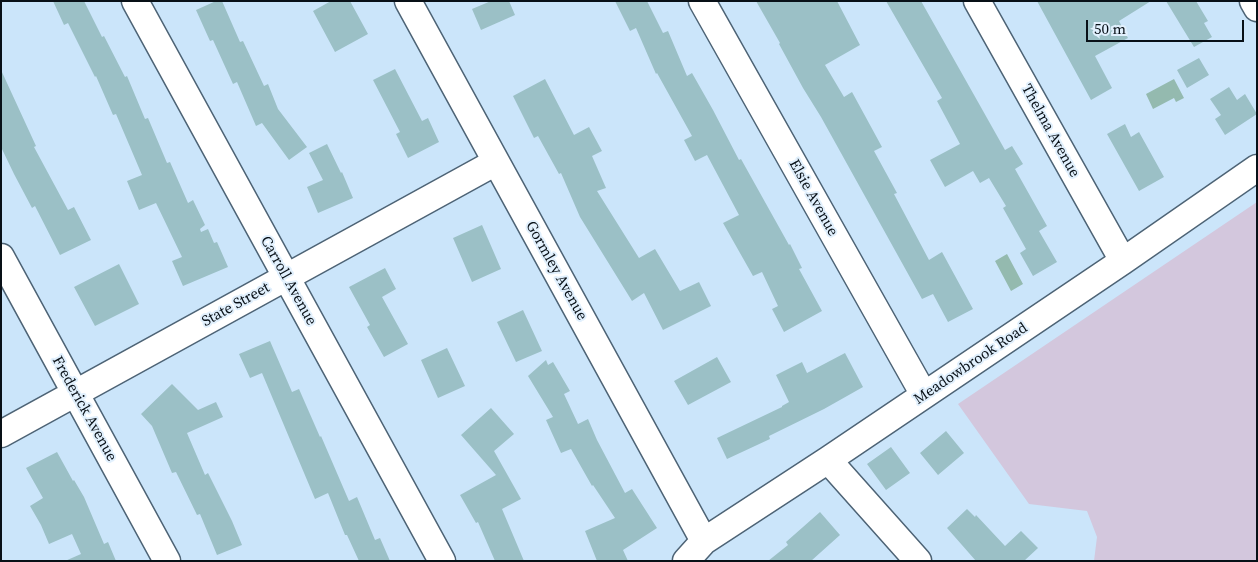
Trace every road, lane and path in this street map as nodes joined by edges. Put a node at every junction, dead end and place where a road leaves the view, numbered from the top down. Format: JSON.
{"nodes":[{"id":1,"x":135,"y":1,"type":"edge"},
{"id":2,"x":408,"y":1,"type":"edge"},
{"id":3,"x":702,"y":1,"type":"edge"},
{"id":4,"x":977,"y":1,"type":"edge"},
{"id":5,"x":1253,"y":1,"type":"edge"},
{"id":6,"x":1257,"y":8,"type":"edge"},
{"id":7,"x":496,"y":162,"type":"junction"},
{"id":8,"x":1257,"y":168,"type":"edge"},
{"id":9,"x":1,"y":257,"type":"edge"},
{"id":10,"x":1123,"y":261,"type":"junction"},
{"id":11,"x":286,"y":278,"type":"junction"},
{"id":12,"x":76,"y":393,"type":"junction"},
{"id":13,"x":924,"y":395,"type":"junction"},
{"id":14,"x":1,"y":434,"type":"edge"},
{"id":15,"x":828,"y":460,"type":"junction"},
{"id":16,"x":704,"y":540,"type":"junction"},
{"id":17,"x":167,"y":561,"type":"edge"},
{"id":18,"x":442,"y":561,"type":"edge"},
{"id":19,"x":686,"y":561,"type":"edge"},
{"id":20,"x":918,"y":561,"type":"edge"}],
"edges":[{"from":1,"to":11,"type":"street","name":"Carroll Avenue"},
{"from":2,"to":7,"type":"street","name":"Gormley Avenue"},
{"from":3,"to":13,"type":"street","name":"Elsie Avenue"},
{"from":4,"to":10,"type":"street","name":"Thelma Avenue"},
{"from":5,"to":6,"type":"street"},
{"from":7,"to":11,"type":"street","name":"State Street"},
{"from":7,"to":16,"type":"street","name":"Gormley Avenue"},
{"from":8,"to":10,"type":"street","name":"Meadowbrook Road"},
{"from":9,"to":12,"type":"street","name":"Frederick Avenue"},
{"from":10,"to":13,"type":"street","name":"Meadowbrook Road"},
{"from":11,"to":12,"type":"street","name":"State Street"},
{"from":11,"to":18,"type":"street","name":"Carroll Avenue"},
{"from":12,"to":14,"type":"street","name":"State Street"},
{"from":12,"to":17,"type":"street","name":"Frederick Avenue"},
{"from":13,"to":15,"type":"street","name":"Meadowbrook Road"},
{"from":15,"to":16,"type":"street","name":"Meadowbrook Road"},
{"from":15,"to":20,"type":"street"},
{"from":16,"to":19,"type":"street","name":"Meadowbrook Road"}]}
